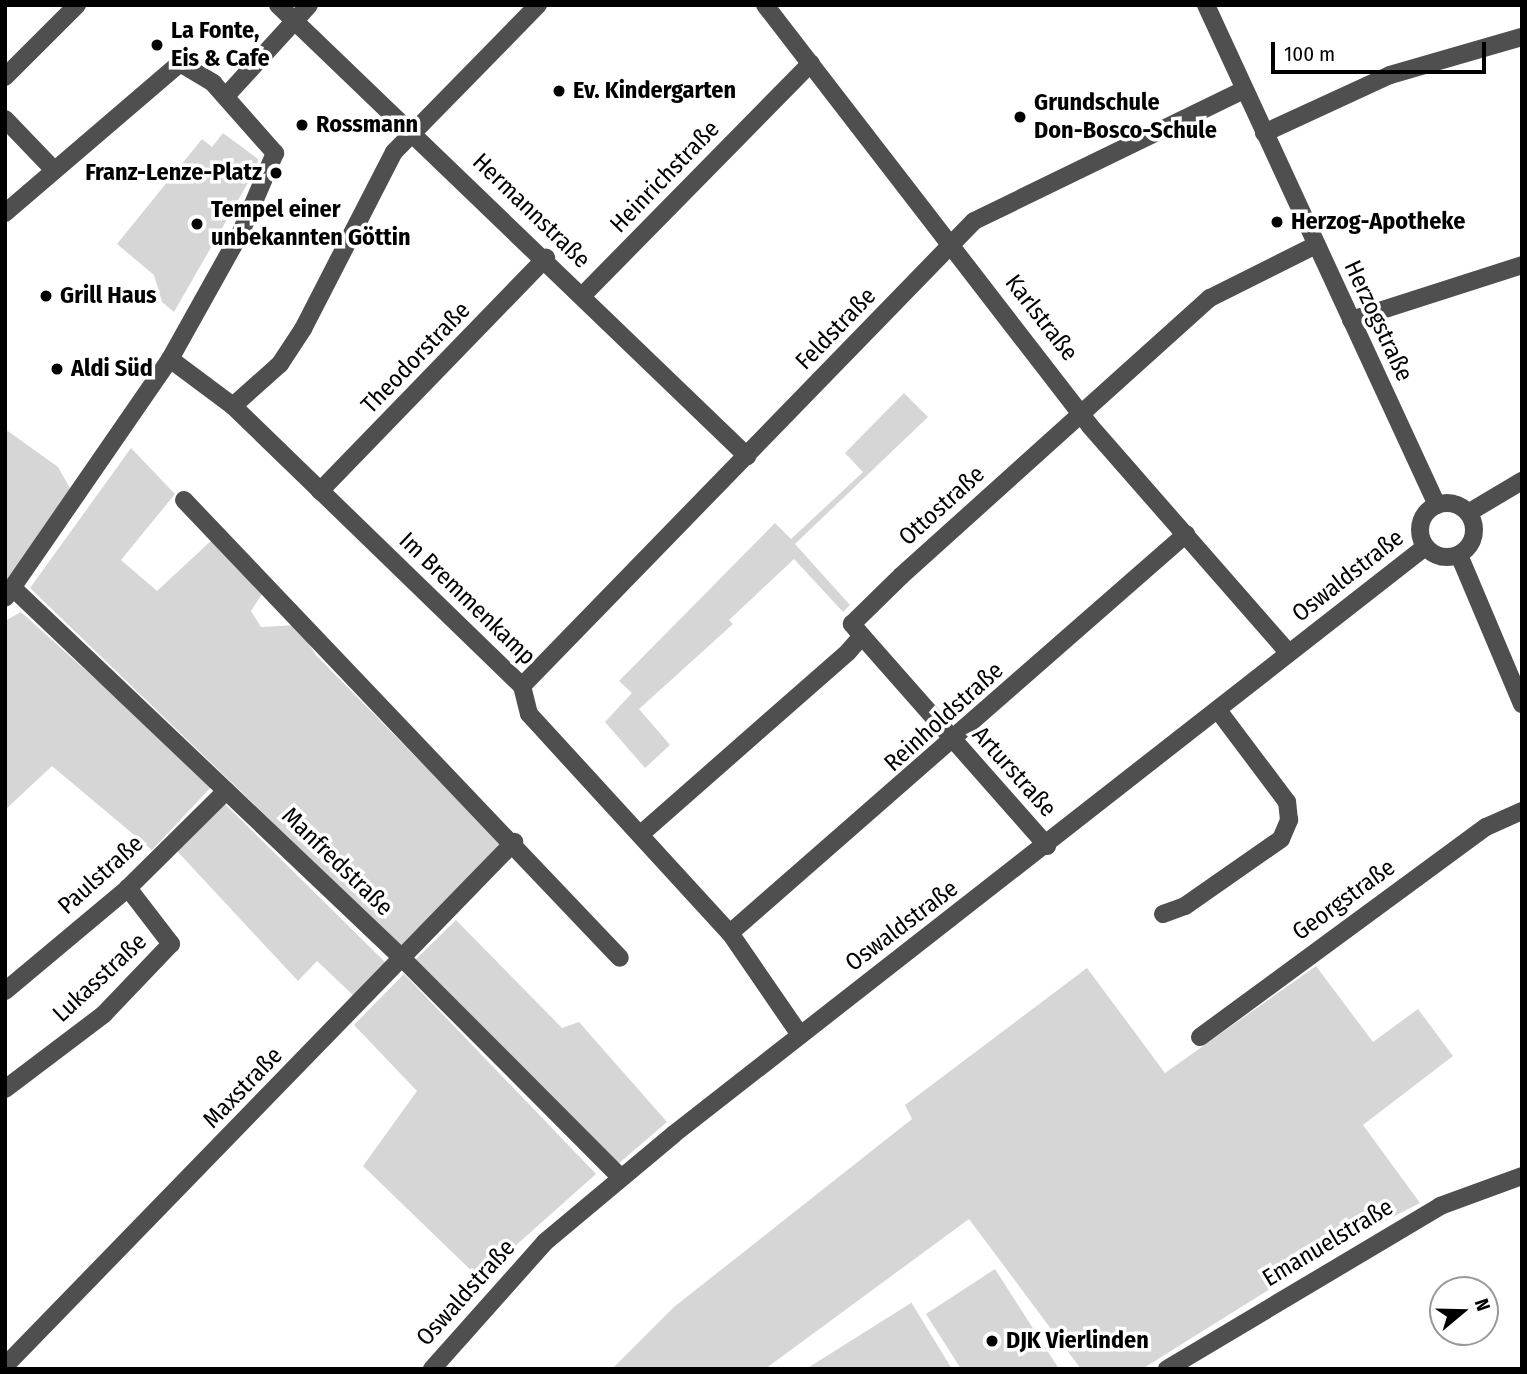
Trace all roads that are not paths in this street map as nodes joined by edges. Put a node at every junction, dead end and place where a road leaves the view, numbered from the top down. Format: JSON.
{"nodes":[{"id":1,"x":77,"y":5,"type":"edge"},
{"id":2,"x":278,"y":5,"type":"edge"},
{"id":3,"x":309,"y":5,"type":"edge"},
{"id":4,"x":537,"y":5,"type":"edge"},
{"id":5,"x":765,"y":5,"type":"edge"},
{"id":6,"x":1206,"y":5,"type":"edge"},
{"id":7,"x":295,"y":20,"type":"junction"},
{"id":8,"x":1522,"y":37,"type":"edge"},
{"id":9,"x":811,"y":63,"type":"junction"},
{"id":10,"x":5,"y":77,"type":"edge"},
{"id":11,"x":1244,"y":90,"type":"junction"},
{"id":12,"x":226,"y":96,"type":"junction"},
{"id":13,"x":5,"y":119,"type":"edge"},
{"id":14,"x":413,"y":133,"type":"junction"},
{"id":15,"x":1264,"y":133,"type":"junction"},
{"id":16,"x":54,"y":170,"type":"junction"},
{"id":17,"x":5,"y":214,"type":"edge"},
{"id":18,"x":953,"y":243,"type":"junction"},
{"id":19,"x":1316,"y":246,"type":"junction"},
{"id":20,"x":546,"y":258,"type":"junction"},
{"id":21,"x":1522,"y":265,"type":"edge"},
{"id":22,"x":583,"y":295,"type":"junction"},
{"id":23,"x":1351,"y":320,"type":"junction"},
{"id":24,"x":170,"y":359,"type":"junction"},
{"id":25,"x":233,"y":407,"type":"junction"},
{"id":26,"x":1083,"y":413,"type":"junction"},
{"id":27,"x":747,"y":456,"type":"junction"},
{"id":28,"x":1522,"y":481,"type":"edge"},
{"id":29,"x":320,"y":491,"type":"junction"},
{"id":30,"x":184,"y":500,"type":"dead end"},
{"id":31,"x":1437,"y":505,"type":"junction"},
{"id":32,"x":1468,"y":513,"type":"junction"},
{"id":33,"x":1186,"y":534,"type":"junction"},
{"id":34,"x":1425,"y":547,"type":"junction"},
{"id":35,"x":1459,"y":555,"type":"junction"},
{"id":36,"x":9,"y":593,"type":"edge"},
{"id":37,"x":862,"y":636,"type":"junction"},
{"id":38,"x":1288,"y":653,"type":"junction"},
{"id":39,"x":1515,"y":669,"type":"edge"},
{"id":40,"x":522,"y":686,"type":"junction"},
{"id":41,"x":1522,"y":704,"type":"edge"},
{"id":42,"x":1219,"y":709,"type":"junction"},
{"id":43,"x":954,"y":741,"type":"junction"},
{"id":44,"x":226,"y":791,"type":"junction"},
{"id":45,"x":1522,"y":811,"type":"edge"},
{"id":46,"x":642,"y":833,"type":"junction"},
{"id":47,"x":514,"y":842,"type":"junction"},
{"id":48,"x":1047,"y":846,"type":"junction"},
{"id":49,"x":128,"y":888,"type":"junction"},
{"id":50,"x":1163,"y":914,"type":"dead end"},
{"id":51,"x":730,"y":933,"type":"junction"},
{"id":52,"x":620,"y":958,"type":"dead end"},
{"id":53,"x":403,"y":959,"type":"junction"},
{"id":54,"x":5,"y":991,"type":"edge"},
{"id":55,"x":800,"y":1035,"type":"junction"},
{"id":56,"x":1199,"y":1037,"type":"dead end"},
{"id":57,"x":5,"y":1090,"type":"edge"},
{"id":58,"x":1522,"y":1175,"type":"edge"},
{"id":59,"x":621,"y":1178,"type":"junction"},
{"id":60,"x":1186,"y":1364,"type":"edge"},
{"id":61,"x":5,"y":1366,"type":"edge"},
{"id":62,"x":432,"y":1369,"type":"edge"},
{"id":63,"x":1167,"y":1369,"type":"edge"}],
"edges":[{"from":1,"to":10,"type":"street"},
{"from":2,"to":7,"type":"street","name":"Hermannstraße"},
{"from":3,"to":7,"type":"street"},
{"from":4,"to":14,"type":"street"},
{"from":5,"to":9,"type":"street","name":"Karlstraße"},
{"from":6,"to":11,"type":"street","name":"Herzogstraße"},
{"from":7,"to":12,"type":"street"},
{"from":7,"to":14,"type":"street","name":"Hermannstraße"},
{"from":8,"to":15,"type":"street"},
{"from":9,"to":18,"type":"street","name":"Karlstraße"},
{"from":9,"to":22,"type":"street","name":"Heinrichstraße"},
{"from":11,"to":15,"type":"street","name":"Herzogstraße"},
{"from":11,"to":18,"type":"street","name":"Feldstraße"},
{"from":12,"to":16,"type":"street"},
{"from":12,"to":24,"type":"street"},
{"from":13,"to":16,"type":"street"},
{"from":14,"to":20,"type":"street","name":"Hermannstraße"},
{"from":14,"to":25,"type":"street"},
{"from":15,"to":19,"type":"street","name":"Herzogstraße"},
{"from":16,"to":17,"type":"street"},
{"from":18,"to":26,"type":"street","name":"Karlstraße"},
{"from":18,"to":27,"type":"street","name":"Feldstraße"},
{"from":19,"to":23,"type":"street","name":"Herzogstraße"},
{"from":19,"to":26,"type":"street","name":"Ottostraße"},
{"from":20,"to":22,"type":"street","name":"Hermannstraße"},
{"from":20,"to":29,"type":"street","name":"Theodorstraße"},
{"from":21,"to":23,"type":"street"},
{"from":22,"to":27,"type":"street","name":"Hermannstraße"},
{"from":23,"to":31,"type":"street","name":"Herzogstraße"},
{"from":24,"to":25,"type":"street","name":"Im Bremmenkamp"},
{"from":24,"to":36,"type":"street"},
{"from":25,"to":29,"type":"street","name":"Im Bremmenkamp"},
{"from":26,"to":33,"type":"street","name":"Karlstraße"},
{"from":26,"to":37,"type":"street","name":"Ottostraße"},
{"from":27,"to":40,"type":"street","name":"Feldstraße"},
{"from":28,"to":32,"type":"street"},
{"from":29,"to":40,"type":"street","name":"Im Bremmenkamp"},
{"from":30,"to":47,"type":"street"},
{"from":31,"to":32,"type":"street"},
{"from":31,"to":34,"type":"street"},
{"from":32,"to":35,"type":"street"},
{"from":33,"to":38,"type":"street","name":"Karlstraße"},
{"from":33,"to":43,"type":"street","name":"Reinholdstraße"},
{"from":34,"to":35,"type":"street"},
{"from":34,"to":38,"type":"street","name":"Oswaldstraße"},
{"from":35,"to":39,"type":"street"},
{"from":36,"to":44,"type":"street","name":"Manfredstraße"},
{"from":37,"to":43,"type":"street","name":"Arturstraße"},
{"from":37,"to":46,"type":"street"},
{"from":38,"to":42,"type":"street","name":"Oswaldstraße"},
{"from":39,"to":41,"type":"street"},
{"from":40,"to":46,"type":"street","name":"Im Bremmenkamp"},
{"from":42,"to":48,"type":"street","name":"Oswaldstraße"},
{"from":42,"to":50,"type":"street"},
{"from":43,"to":48,"type":"street","name":"Arturstraße"},
{"from":43,"to":51,"type":"street","name":"Reinholdstraße"},
{"from":44,"to":49,"type":"street","name":"Paulstraße"},
{"from":44,"to":53,"type":"street","name":"Manfredstraße"},
{"from":45,"to":56,"type":"street","name":"Georgstraße"},
{"from":46,"to":51,"type":"street","name":"Im Bremmenkamp"},
{"from":47,"to":52,"type":"street"},
{"from":47,"to":53,"type":"street","name":"Maxstraße"},
{"from":48,"to":55,"type":"street","name":"Oswaldstraße"},
{"from":49,"to":54,"type":"street","name":"Paulstraße"},
{"from":49,"to":57,"type":"street","name":"Lukasstraße"},
{"from":51,"to":55,"type":"street","name":"Im Bremmenkamp"},
{"from":53,"to":59,"type":"street","name":"Manfredstraße"},
{"from":53,"to":61,"type":"street","name":"Maxstraße"},
{"from":55,"to":59,"type":"street","name":"Oswaldstraße"},
{"from":58,"to":60,"type":"street","name":"Emanuelstraße"},
{"from":59,"to":62,"type":"street","name":"Oswaldstraße"},
{"from":60,"to":63,"type":"street","name":"Emanuelstraße"}]}
